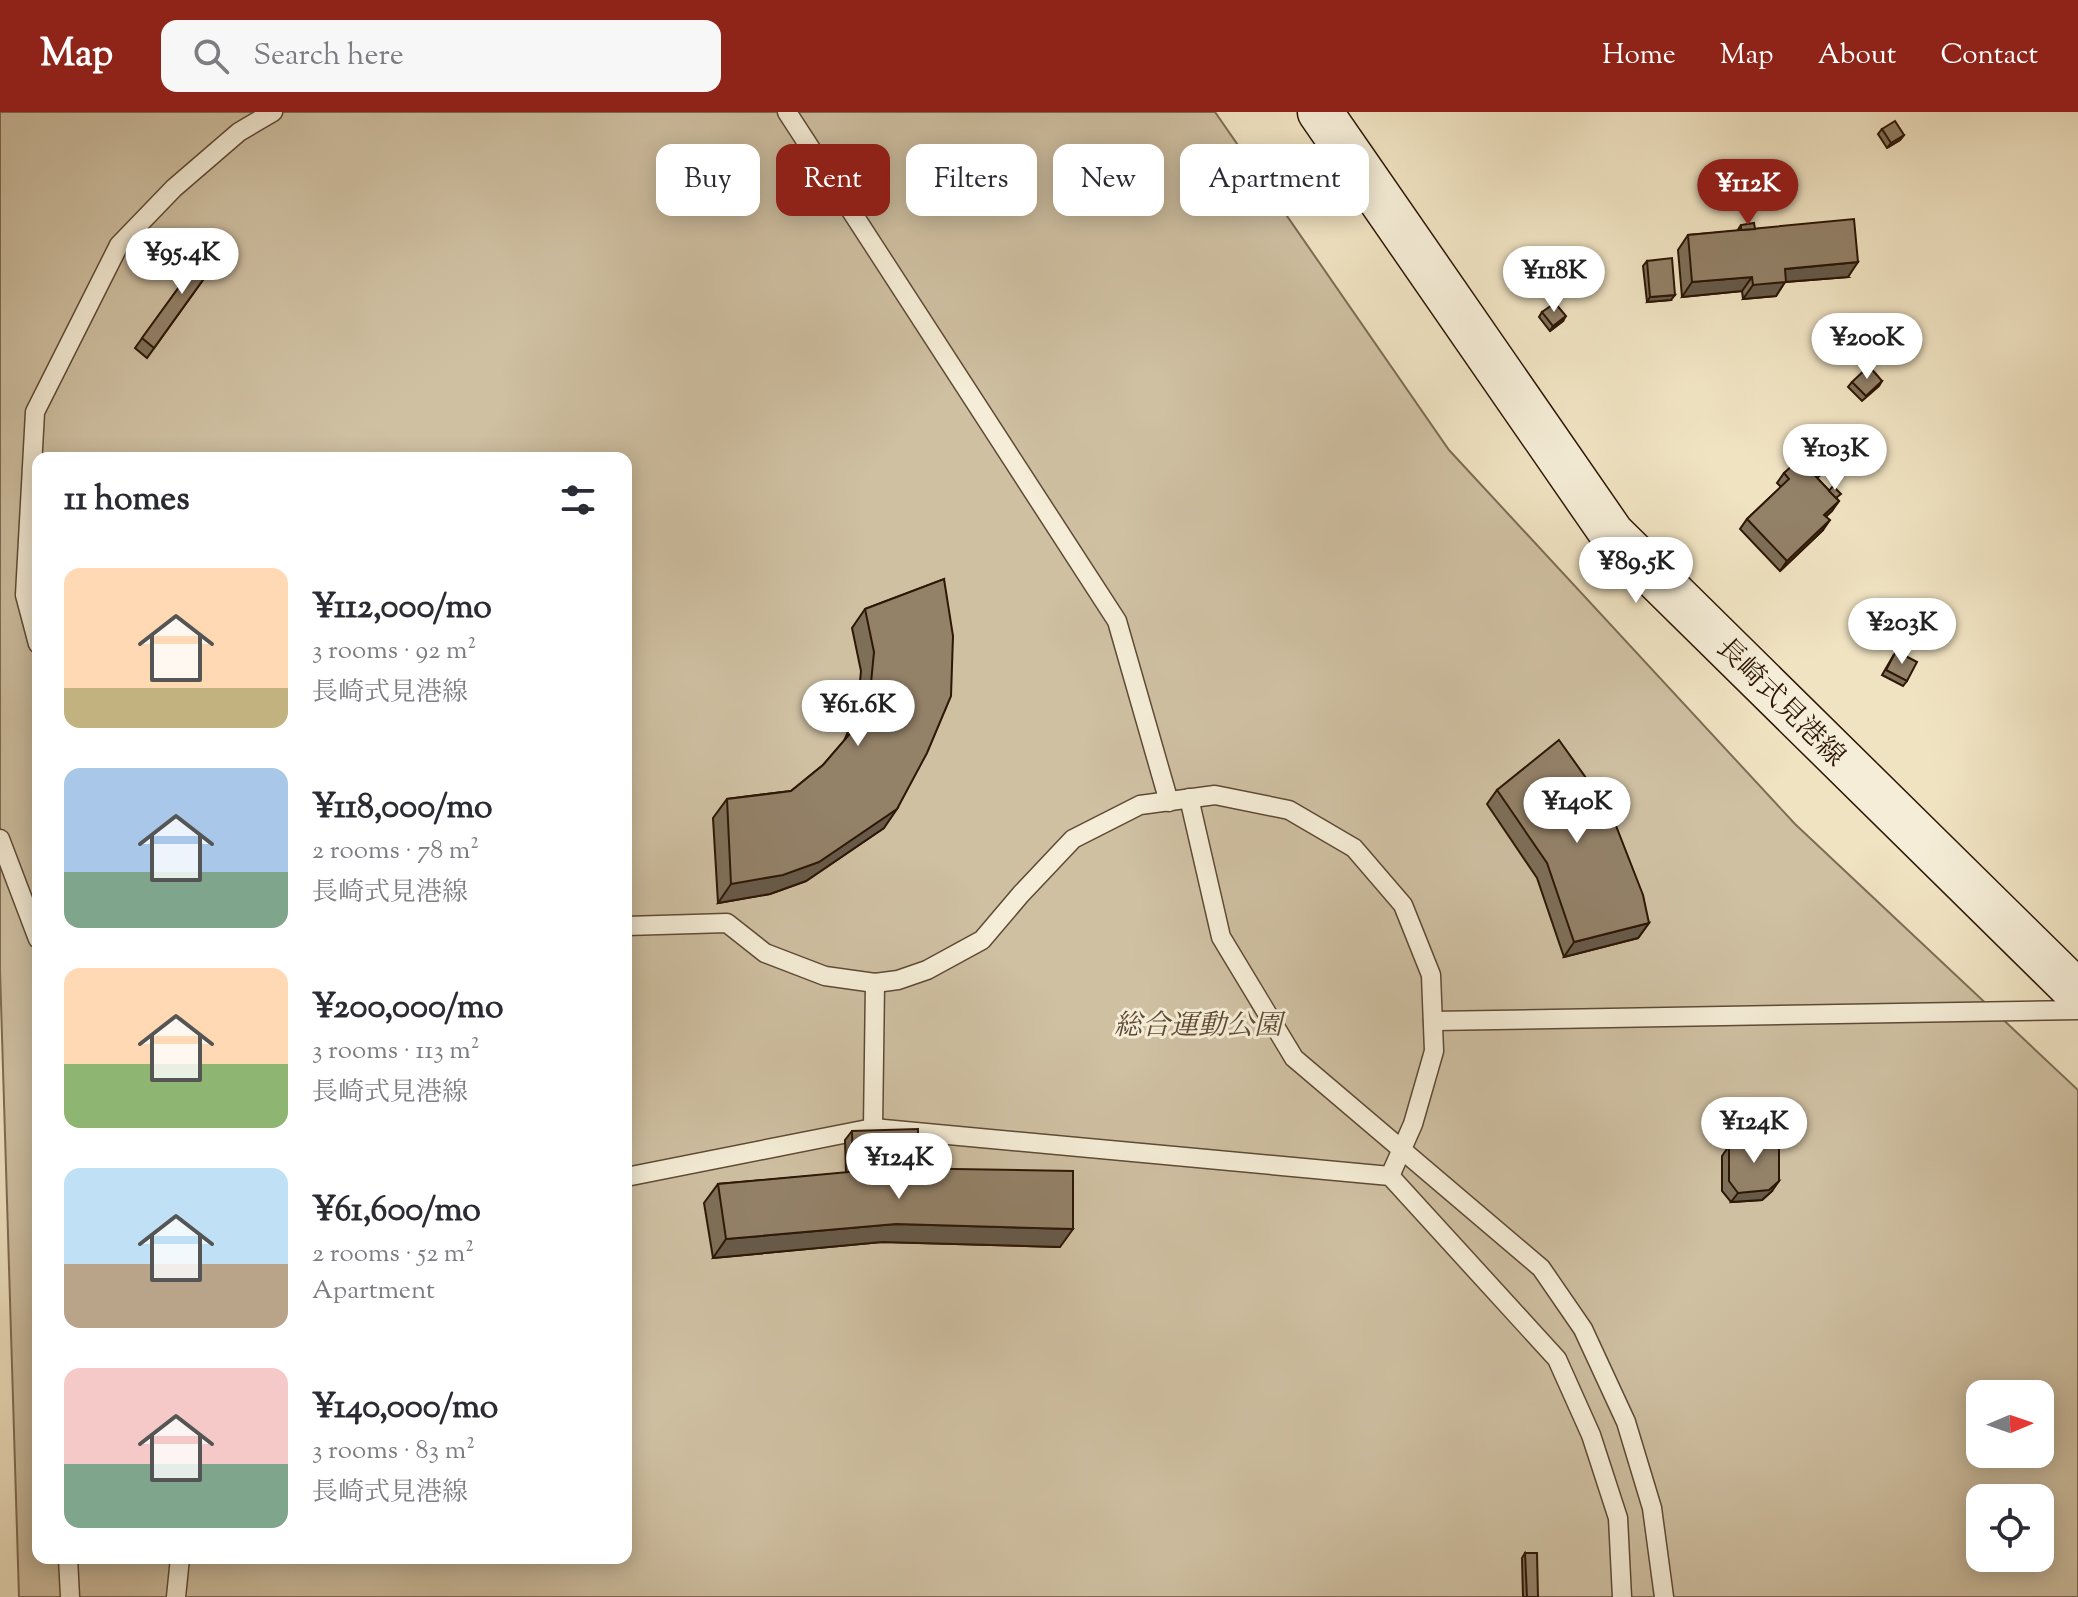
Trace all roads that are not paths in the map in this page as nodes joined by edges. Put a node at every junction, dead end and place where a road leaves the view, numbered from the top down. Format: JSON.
{"nodes":[{"id":1,"x":273,"y":112,"type":"edge"},
{"id":2,"x":787,"y":112,"type":"edge"},
{"id":3,"x":1320,"y":112,"type":"edge"},
{"id":4,"x":33,"y":452,"type":"edge"},
{"id":5,"x":32,"y":467,"type":"edge"},
{"id":6,"x":32,"y":621,"type":"edge"},
{"id":7,"x":1189,"y":798,"type":"junction"},
{"id":8,"x":1169,"y":802,"type":"junction"},
{"id":9,"x":0,"y":839,"type":"edge"},
{"id":10,"x":32,"y":923,"type":"edge"},
{"id":11,"x":632,"y":926,"type":"edge"},
{"id":12,"x":875,"y":983,"type":"junction"},
{"id":13,"x":2078,"y":993,"type":"edge"},
{"id":14,"x":2078,"y":1010,"type":"edge"},
{"id":15,"x":1433,"y":1021,"type":"junction"},
{"id":16,"x":873,"y":1128,"type":"junction"},
{"id":17,"x":1402,"y":1151,"type":"junction"},
{"id":18,"x":632,"y":1176,"type":"edge"},
{"id":19,"x":1390,"y":1176,"type":"junction"},
{"id":20,"x":68,"y":1564,"type":"edge"},
{"id":21,"x":179,"y":1564,"type":"edge"},
{"id":22,"x":70,"y":1597,"type":"edge"},
{"id":23,"x":176,"y":1597,"type":"edge"},
{"id":24,"x":1622,"y":1597,"type":"edge"},
{"id":25,"x":1664,"y":1597,"type":"edge"}],
"edges":[{"from":1,"to":4,"type":"lane"},
{"from":2,"to":8,"type":"lane"},
{"from":3,"to":13,"type":"main road","name":"長崎式見港線"},
{"from":5,"to":6,"type":"lane"},
{"from":7,"to":8,"type":"lane"},
{"from":7,"to":15,"type":"lane"},
{"from":7,"to":17,"type":"lane"},
{"from":8,"to":12,"type":"lane"},
{"from":9,"to":10,"type":"lane"},
{"from":11,"to":12,"type":"lane"},
{"from":12,"to":16,"type":"lane"},
{"from":14,"to":15,"type":"lane"},
{"from":15,"to":17,"type":"lane"},
{"from":16,"to":18,"type":"lane"},
{"from":16,"to":19,"type":"lane"},
{"from":17,"to":19,"type":"lane"},
{"from":17,"to":25,"type":"lane"},
{"from":19,"to":24,"type":"lane"},
{"from":20,"to":22,"type":"lane"},
{"from":21,"to":23,"type":"lane"}]}
